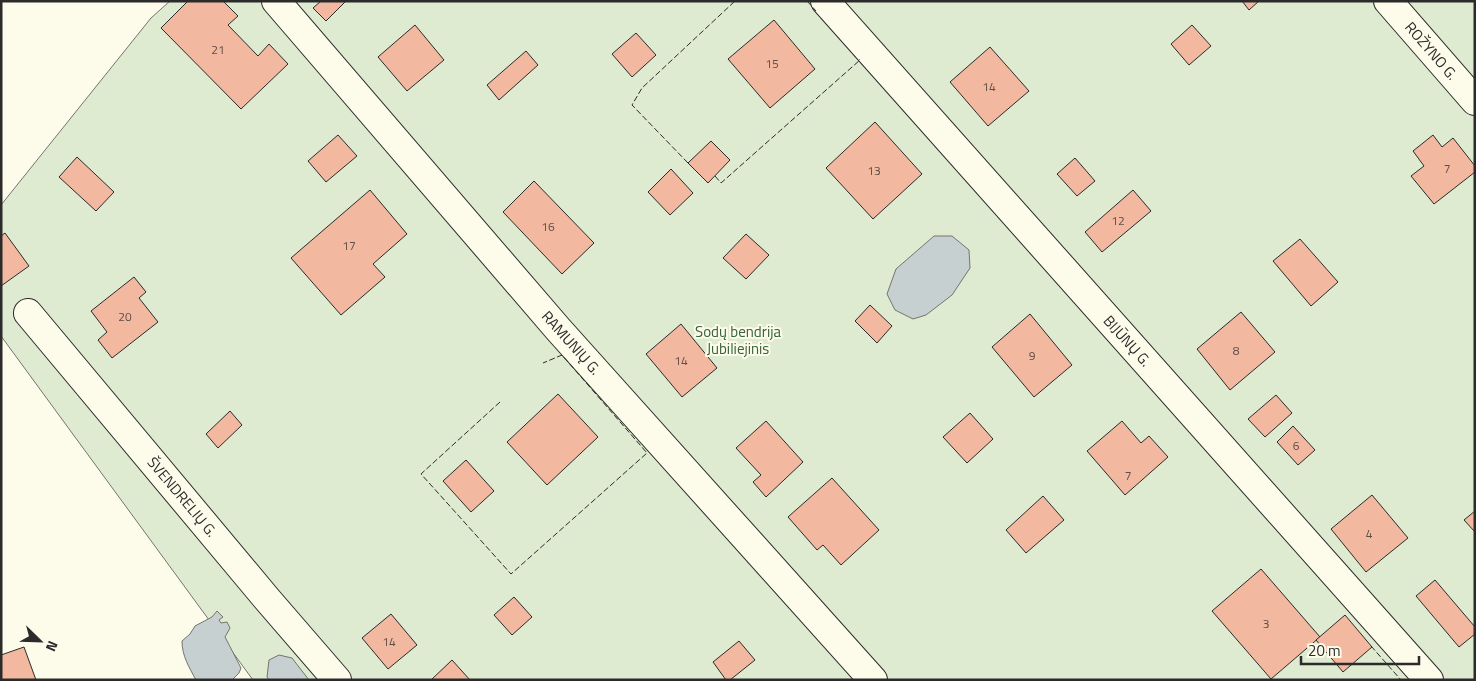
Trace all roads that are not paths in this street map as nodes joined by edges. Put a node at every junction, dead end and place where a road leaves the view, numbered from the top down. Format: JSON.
{"nodes":[{"id":1,"x":276,"y":1,"type":"edge"},
{"id":2,"x":825,"y":1,"type":"edge"},
{"id":3,"x":1388,"y":1,"type":"edge"},
{"id":4,"x":1475,"y":101,"type":"edge"},
{"id":5,"x":28,"y":313,"type":"dead end"},
{"id":6,"x":337,"y":680,"type":"edge"},
{"id":7,"x":873,"y":680,"type":"edge"},
{"id":8,"x":1429,"y":680,"type":"edge"}],
"edges":[{"from":1,"to":7,"type":"street","name":"RAMUNIŲ G."},
{"from":2,"to":8,"type":"street","name":"BIJŪNŲ G."},
{"from":3,"to":4,"type":"street","name":"ROŽYNO G."},
{"from":5,"to":6,"type":"street","name":"ŠVENDRELIŲ G."}]}
